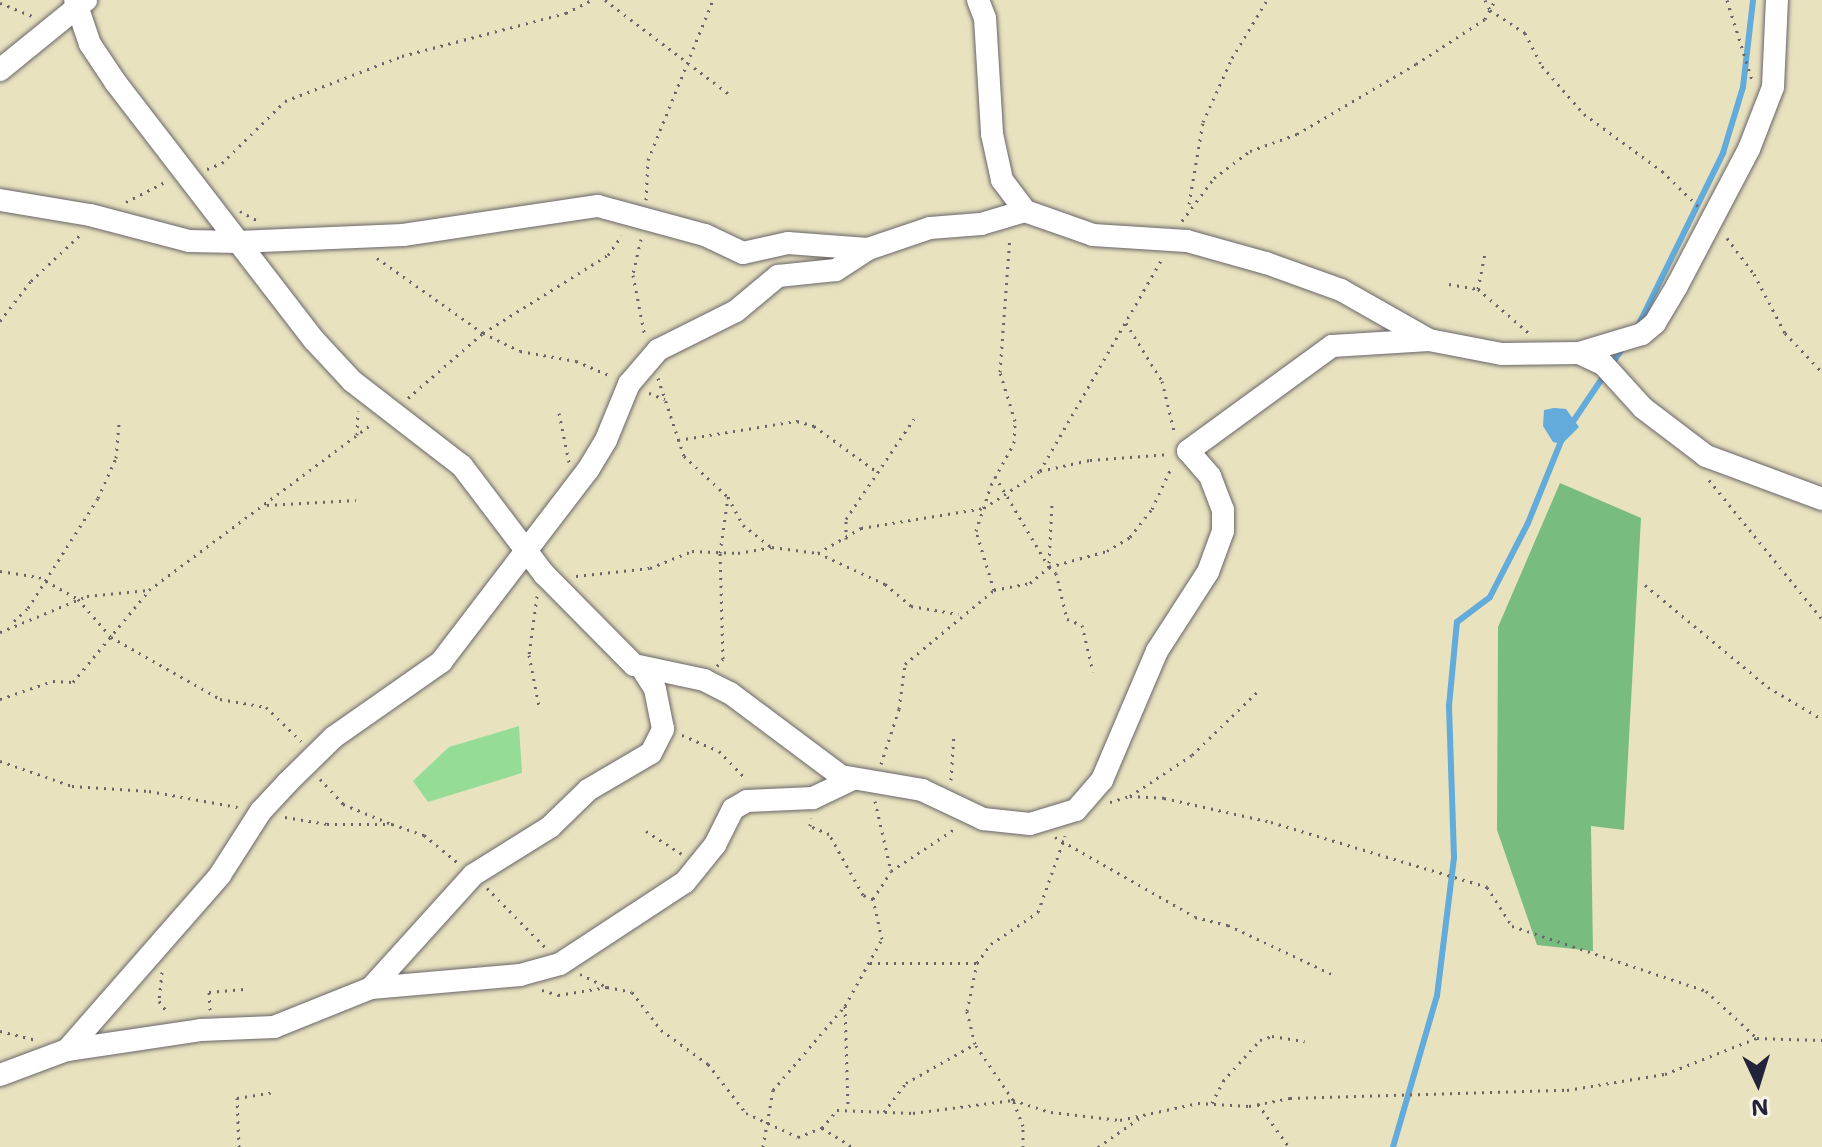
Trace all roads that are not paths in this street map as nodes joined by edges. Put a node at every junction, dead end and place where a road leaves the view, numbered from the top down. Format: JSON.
{"nodes":[{"id":1,"x":978,"y":0,"type":"edge"},
{"id":2,"x":1777,"y":0,"type":"edge"},
{"id":3,"x":79,"y":2,"type":"edge"},
{"id":4,"x":0,"y":70,"type":"edge"},
{"id":5,"x":0,"y":200,"type":"edge"},
{"id":6,"x":1018,"y":213,"type":"junction"},
{"id":7,"x":238,"y":242,"type":"junction"},
{"id":8,"x":868,"y":249,"type":"junction"},
{"id":9,"x":1429,"y":340,"type":"junction"},
{"id":10,"x":1579,"y":353,"type":"junction"},
{"id":11,"x":1822,"y":499,"type":"edge"},
{"id":12,"x":527,"y":550,"type":"junction"},
{"id":13,"x":642,"y":668,"type":"junction"},
{"id":14,"x":863,"y":781,"type":"junction"},
{"id":15,"x":371,"y":988,"type":"junction"},
{"id":16,"x":67,"y":1050,"type":"junction"},
{"id":17,"x":0,"y":1075,"type":"edge"}],
"edges":[{"from":1,"to":6,"type":"street"},
{"from":2,"to":10,"type":"street"},
{"from":3,"to":4,"type":"street"},
{"from":3,"to":7,"type":"street"},
{"from":5,"to":7,"type":"street"},
{"from":6,"to":8,"type":"street"},
{"from":6,"to":9,"type":"street"},
{"from":7,"to":8,"type":"street"},
{"from":7,"to":12,"type":"street"},
{"from":8,"to":12,"type":"street"},
{"from":9,"to":10,"type":"street"},
{"from":9,"to":14,"type":"street"},
{"from":10,"to":11,"type":"street"},
{"from":12,"to":13,"type":"street"},
{"from":12,"to":16,"type":"street"},
{"from":13,"to":14,"type":"street"},
{"from":13,"to":15,"type":"street"},
{"from":14,"to":15,"type":"street"},
{"from":15,"to":16,"type":"street"},
{"from":16,"to":17,"type":"street"}]}
